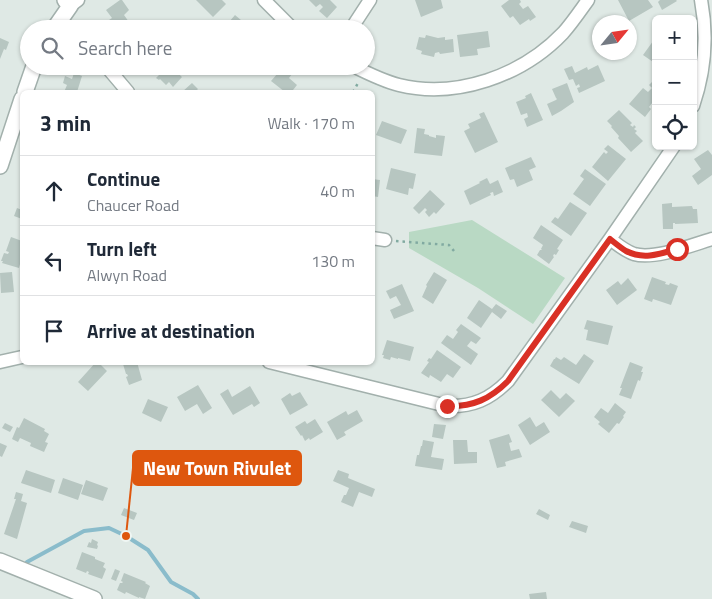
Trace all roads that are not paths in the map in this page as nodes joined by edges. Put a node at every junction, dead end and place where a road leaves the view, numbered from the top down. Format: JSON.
{"nodes":[{"id":1,"x":264,"y":0,"type":"edge"},
{"id":2,"x":370,"y":0,"type":"edge"},
{"id":3,"x":588,"y":0,"type":"edge"},
{"id":4,"x":701,"y":0,"type":"edge"},
{"id":5,"x":71,"y":2,"type":"edge"},
{"id":6,"x":64,"y":20,"type":"edge"},
{"id":7,"x":284,"y":20,"type":"edge"},
{"id":8,"x":357,"y":20,"type":"edge"},
{"id":9,"x":31,"y":75,"type":"edge"},
{"id":10,"x":114,"y":75,"type":"edge"},
{"id":11,"x":372,"y":75,"type":"edge"},
{"id":12,"x":26,"y":90,"type":"edge"},
{"id":13,"x":126,"y":90,"type":"edge"},
{"id":14,"x":20,"y":105,"type":"edge"},
{"id":15,"x":693,"y":105,"type":"edge"},
{"id":16,"x":671,"y":150,"type":"edge"},
{"id":17,"x":1,"y":162,"type":"edge"},
{"id":18,"x":610,"y":239,"type":"junction"},
{"id":19,"x":712,"y":239,"type":"edge"},
{"id":20,"x":20,"y":357,"type":"edge"},
{"id":21,"x":0,"y":362,"type":"edge"},
{"id":22,"x":281,"y":365,"type":"edge"},
{"id":23,"x":0,"y":561,"type":"edge"},
{"id":24,"x":94,"y":599,"type":"edge"}],
"edges":[{"from":1,"to":7,"type":"street"},
{"from":2,"to":8,"type":"street"},
{"from":3,"to":11,"type":"street"},
{"from":4,"to":15,"type":"street"},
{"from":5,"to":6,"type":"street"},
{"from":9,"to":12,"type":"street"},
{"from":10,"to":13,"type":"street"},
{"from":14,"to":17,"type":"street"},
{"from":16,"to":18,"type":"street"},
{"from":18,"to":19,"type":"street"},
{"from":18,"to":22,"type":"street"},
{"from":20,"to":21,"type":"street"},
{"from":23,"to":24,"type":"street"}]}
